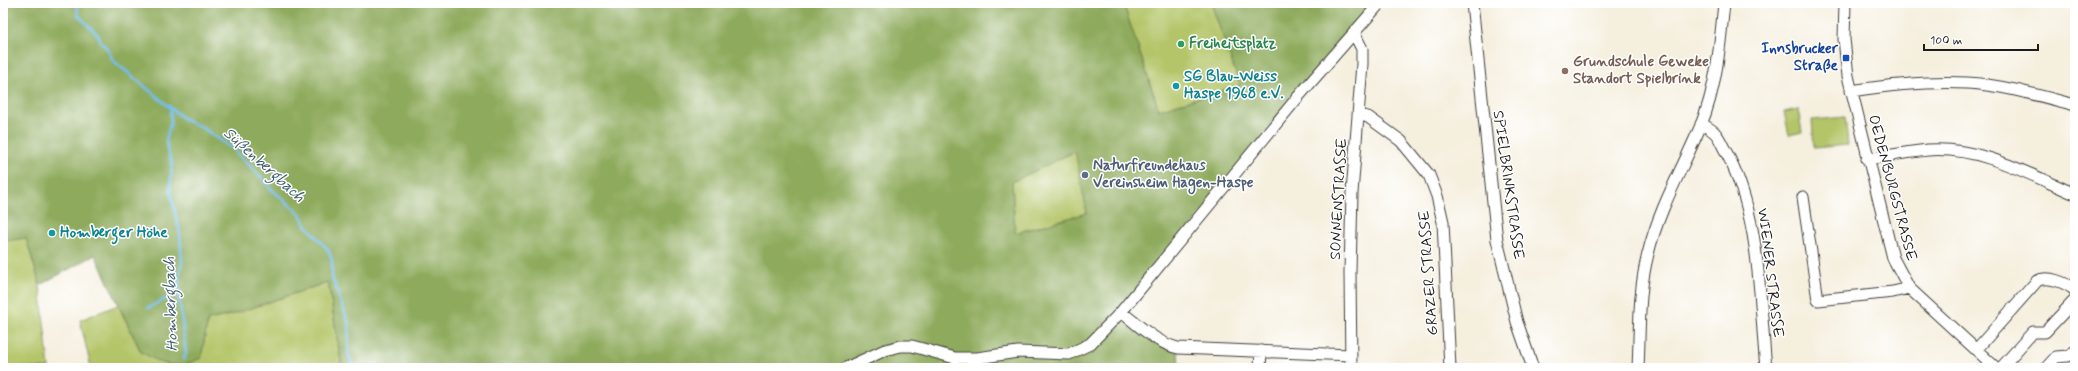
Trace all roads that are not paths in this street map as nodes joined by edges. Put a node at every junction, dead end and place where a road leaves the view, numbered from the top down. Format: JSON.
{"nodes":[{"id":1,"x":1380,"y":3,"type":"edge"},
{"id":2,"x":1472,"y":3,"type":"edge"},
{"id":3,"x":1724,"y":3,"type":"edge"},
{"id":4,"x":1845,"y":3,"type":"edge"},
{"id":5,"x":1354,"y":33,"type":"junction"},
{"id":6,"x":1851,"y":91,"type":"junction"},
{"id":7,"x":2075,"y":105,"type":"edge"},
{"id":8,"x":1359,"y":115,"type":"junction"},
{"id":9,"x":1701,"y":124,"type":"junction"},
{"id":10,"x":1867,"y":159,"type":"junction"},
{"id":11,"x":2075,"y":194,"type":"edge"},
{"id":12,"x":1803,"y":198,"type":"dead end"},
{"id":13,"x":1909,"y":288,"type":"junction"},
{"id":14,"x":2075,"y":290,"type":"edge"},
{"id":15,"x":2075,"y":300,"type":"edge"},
{"id":16,"x":1121,"y":312,"type":"junction"},
{"id":17,"x":1976,"y":350,"type":"junction"},
{"id":18,"x":1261,"y":351,"type":"junction"},
{"id":19,"x":2075,"y":352,"type":"edge"},
{"id":20,"x":1351,"y":355,"type":"junction"},
{"id":21,"x":846,"y":368,"type":"edge"},
{"id":22,"x":1260,"y":368,"type":"edge"},
{"id":23,"x":1351,"y":368,"type":"edge"},
{"id":24,"x":1450,"y":368,"type":"edge"},
{"id":25,"x":1533,"y":368,"type":"edge"},
{"id":26,"x":1638,"y":368,"type":"edge"},
{"id":27,"x":1766,"y":368,"type":"edge"},
{"id":28,"x":1996,"y":368,"type":"edge"},
{"id":29,"x":2001,"y":368,"type":"edge"},
{"id":30,"x":2046,"y":368,"type":"edge"}],
"edges":[{"from":1,"to":5,"type":"street"},
{"from":2,"to":25,"type":"street","name":"SPIELBRINKSTRASSE"},
{"from":3,"to":9,"type":"street"},
{"from":4,"to":6,"type":"street","name":"OEDENBURGSTRASSE"},
{"from":5,"to":8,"type":"street","name":"SONNENSTRASSE"},
{"from":5,"to":16,"type":"street"},
{"from":6,"to":7,"type":"street"},
{"from":6,"to":10,"type":"street","name":"OEDENBURGSTRASSE"},
{"from":8,"to":20,"type":"street","name":"SONNENSTRASSE"},
{"from":8,"to":24,"type":"street","name":"GRAZER STRASSE"},
{"from":9,"to":26,"type":"street"},
{"from":9,"to":27,"type":"street","name":"WIENER STRASSE"},
{"from":10,"to":11,"type":"street"},
{"from":10,"to":13,"type":"street","name":"OEDENBURGSTRASSE"},
{"from":12,"to":13,"type":"street"},
{"from":13,"to":17,"type":"street","name":"OEDENBURGSTRASSE"},
{"from":14,"to":17,"type":"street"},
{"from":15,"to":29,"type":"street"},
{"from":16,"to":18,"type":"street"},
{"from":16,"to":21,"type":"street"},
{"from":17,"to":28,"type":"street","name":"OEDENBURGSTRASSE"},
{"from":18,"to":20,"type":"street"},
{"from":18,"to":22,"type":"street"},
{"from":19,"to":30,"type":"street"},
{"from":20,"to":23,"type":"street","name":"SONNENSTRASSE"}]}
